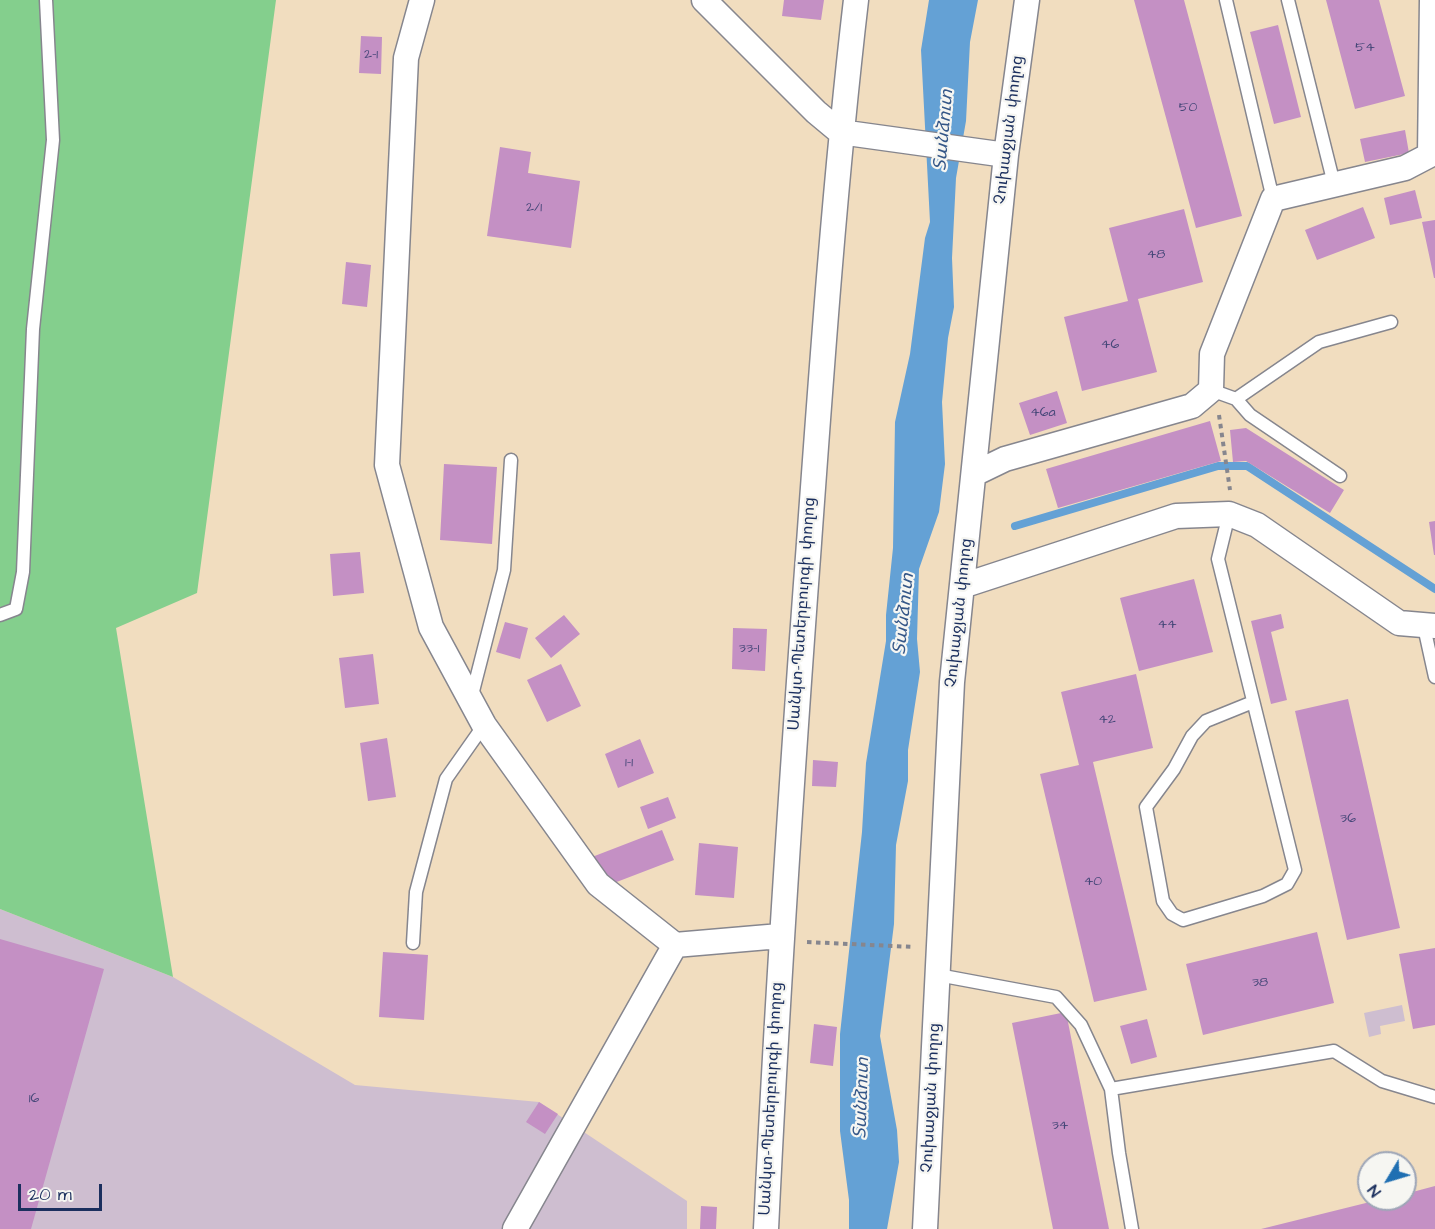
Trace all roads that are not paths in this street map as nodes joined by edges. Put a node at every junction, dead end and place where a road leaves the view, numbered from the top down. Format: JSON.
{"nodes":[{"id":1,"x":46,"y":0,"type":"edge"},
{"id":2,"x":422,"y":0,"type":"edge"},
{"id":3,"x":704,"y":0,"type":"edge"},
{"id":4,"x":855,"y":0,"type":"edge"},
{"id":5,"x":1027,"y":0,"type":"edge"},
{"id":6,"x":1226,"y":0,"type":"edge"},
{"id":7,"x":1288,"y":0,"type":"edge"},
{"id":8,"x":1432,"y":0,"type":"edge"},
{"id":9,"x":840,"y":132,"type":"junction"},
{"id":10,"x":995,"y":154,"type":"junction"},
{"id":11,"x":1334,"y":184,"type":"junction"},
{"id":12,"x":1273,"y":200,"type":"junction"},
{"id":13,"x":1391,"y":322,"type":"dead end"},
{"id":14,"x":1210,"y":390,"type":"junction"},
{"id":15,"x":1236,"y":399,"type":"junction"},
{"id":16,"x":511,"y":460,"type":"dead end"},
{"id":17,"x":974,"y":474,"type":"junction"},
{"id":18,"x":1340,"y":476,"type":"dead end"},
{"id":19,"x":1229,"y":514,"type":"junction"},
{"id":20,"x":962,"y":586,"type":"junction"},
{"id":21,"x":0,"y":615,"type":"edge"},
{"id":22,"x":1429,"y":627,"type":"edge"},
{"id":23,"x":1435,"y":677,"type":"edge"},
{"id":24,"x":471,"y":700,"type":"junction"},
{"id":25,"x":1253,"y":702,"type":"junction"},
{"id":26,"x":484,"y":725,"type":"junction"},
{"id":27,"x":780,"y":936,"type":"junction"},
{"id":28,"x":413,"y":943,"type":"dead end"},
{"id":29,"x":675,"y":945,"type":"junction"},
{"id":30,"x":938,"y":975,"type":"junction"},
{"id":31,"x":1112,"y":1089,"type":"junction"},
{"id":32,"x":1435,"y":1097,"type":"edge"},
{"id":33,"x":514,"y":1229,"type":"edge"},
{"id":34,"x":766,"y":1229,"type":"edge"},
{"id":35,"x":925,"y":1229,"type":"edge"},
{"id":36,"x":1132,"y":1229,"type":"edge"}],
"edges":[{"from":1,"to":21,"type":"lane"},
{"from":2,"to":24,"type":"street"},
{"from":3,"to":9,"type":"street"},
{"from":4,"to":9,"type":"street","name":"Սանկտ-Պետերբուրգի փողոց"},
{"from":5,"to":10,"type":"street","name":"Չուխաջյան փողոց"},
{"from":6,"to":12,"type":"lane"},
{"from":7,"to":11,"type":"lane"},
{"from":8,"to":11,"type":"street"},
{"from":9,"to":10,"type":"street"},
{"from":9,"to":27,"type":"street","name":"Սանկտ-Պետերբուրգի փողոց"},
{"from":10,"to":17,"type":"street","name":"Չուխաջյան փողոց"},
{"from":11,"to":12,"type":"street"},
{"from":12,"to":14,"type":"street"},
{"from":13,"to":15,"type":"lane"},
{"from":14,"to":15,"type":"lane"},
{"from":14,"to":17,"type":"street"},
{"from":15,"to":18,"type":"lane"},
{"from":16,"to":24,"type":"lane"},
{"from":17,"to":20,"type":"street","name":"Չուխաջյան փողոց"},
{"from":19,"to":20,"type":"street"},
{"from":19,"to":22,"type":"street"},
{"from":19,"to":25,"type":"lane"},
{"from":20,"to":30,"type":"street","name":"Չուխաջյան փողոց"},
{"from":22,"to":23,"type":"lane"},
{"from":24,"to":26,"type":"street"},
{"from":25,"to":25,"type":"lane"},
{"from":26,"to":28,"type":"lane"},
{"from":26,"to":29,"type":"street"},
{"from":27,"to":29,"type":"street"},
{"from":27,"to":34,"type":"street","name":"Սանկտ-Պետերբուրգի փողոց"},
{"from":29,"to":33,"type":"street"},
{"from":30,"to":31,"type":"lane"},
{"from":30,"to":35,"type":"street","name":"Չուխաջյան փողոց"},
{"from":31,"to":32,"type":"lane"},
{"from":31,"to":36,"type":"lane"}]}
